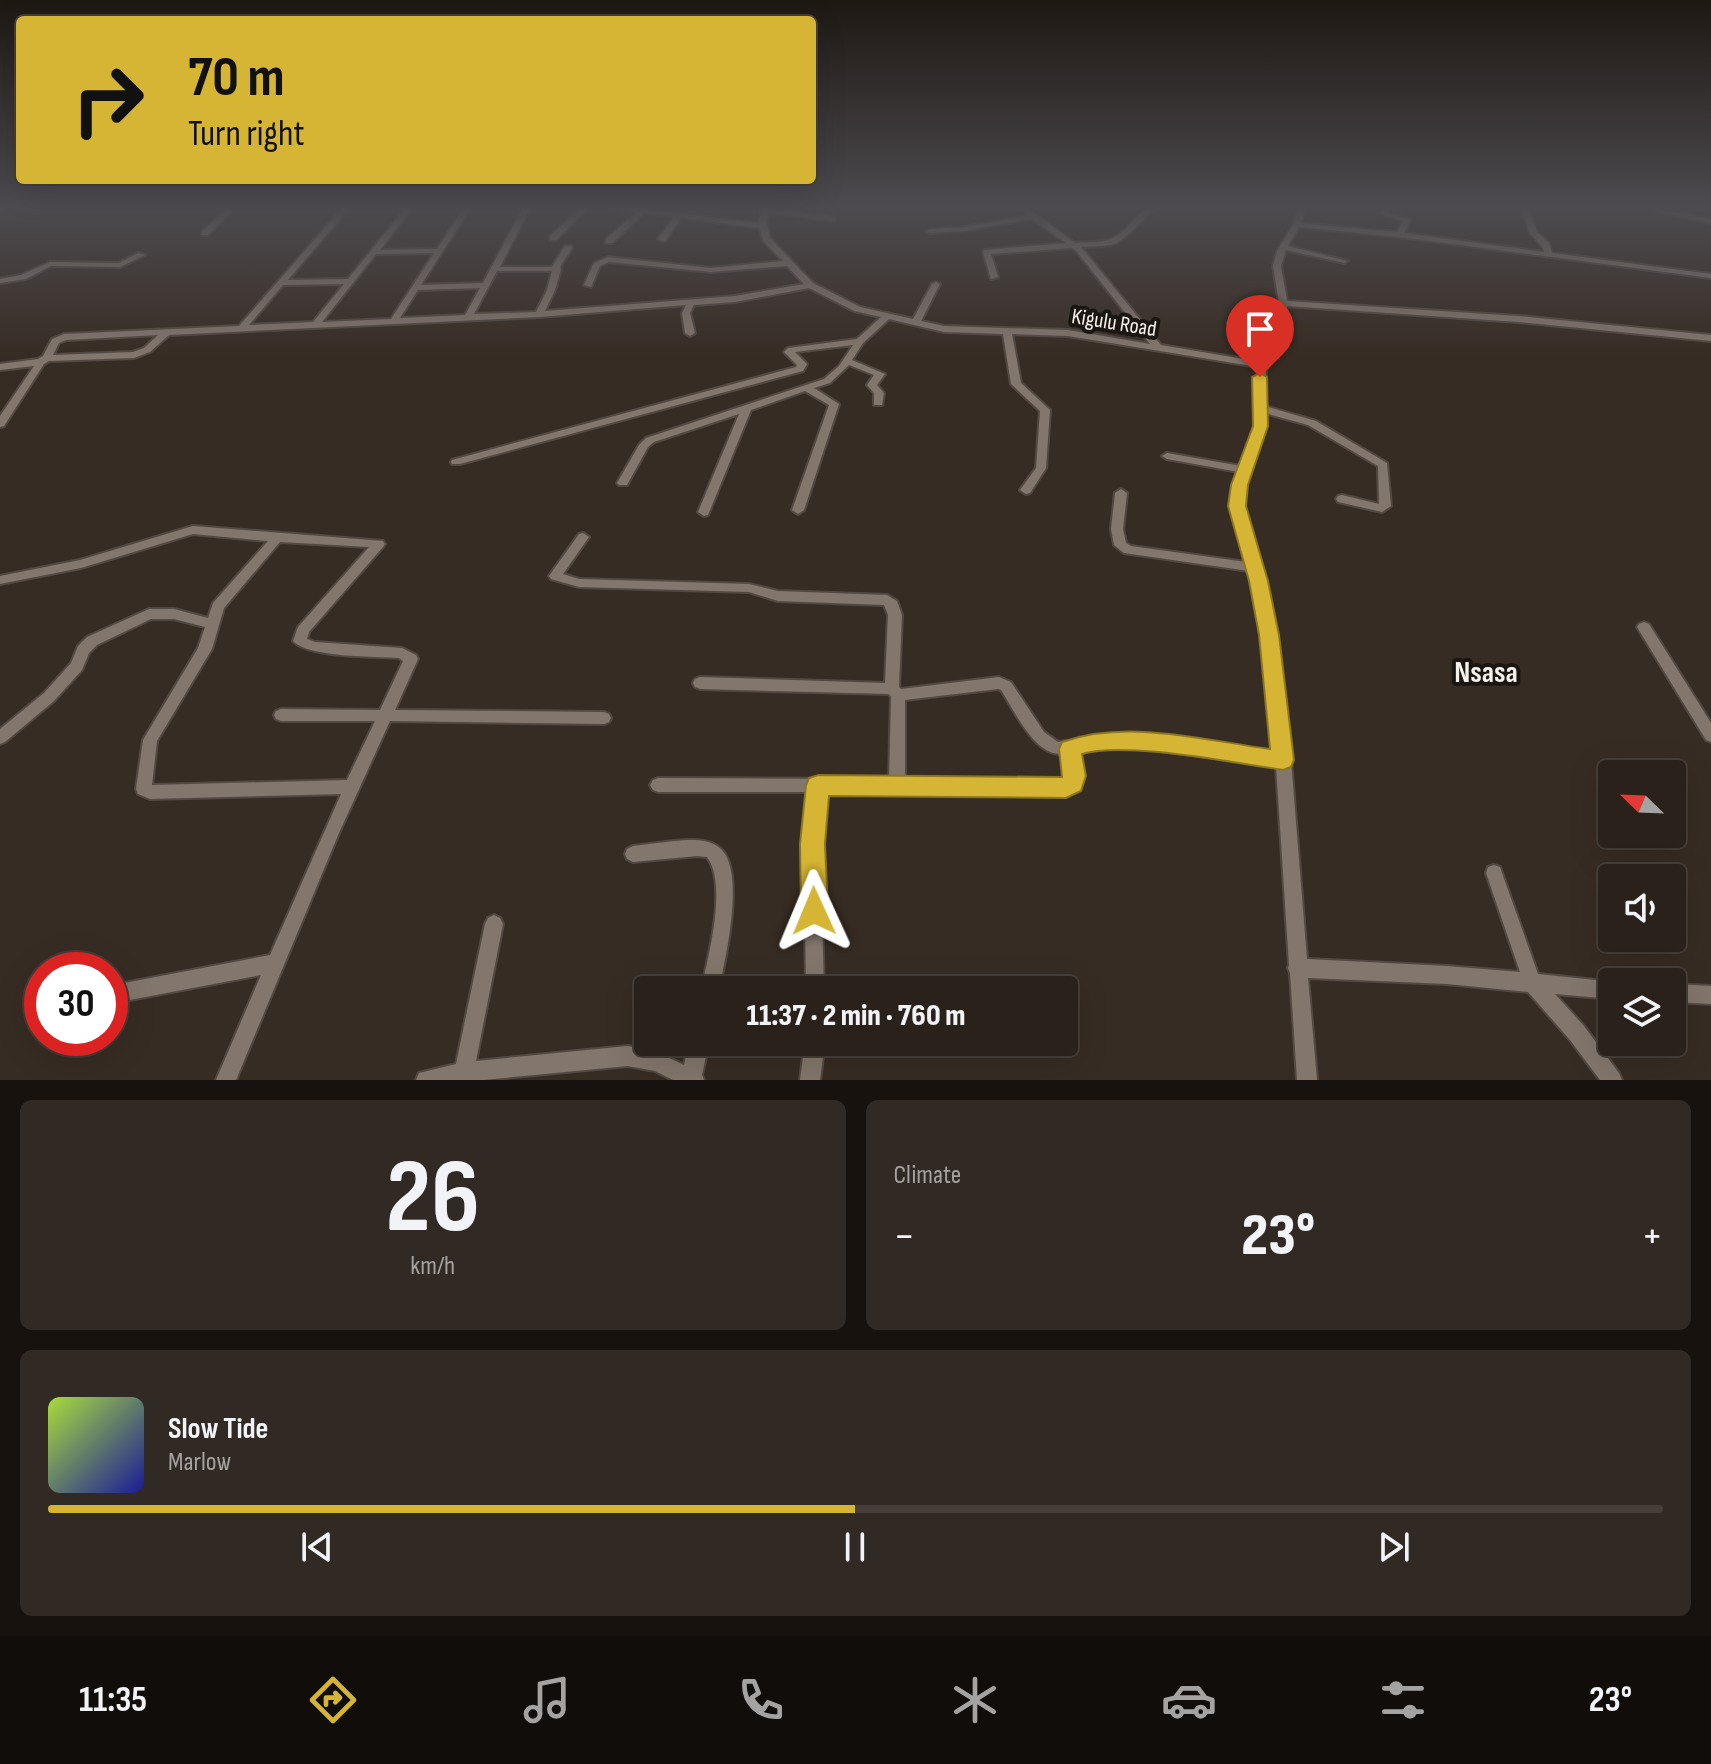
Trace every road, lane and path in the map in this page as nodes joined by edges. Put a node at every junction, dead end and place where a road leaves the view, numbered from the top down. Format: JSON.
{"nodes":[{"id":1,"x":138,"y":256,"type":"edge"},
{"id":2,"x":304,"y":256,"type":"edge"},
{"id":3,"x":370,"y":256,"type":"edge"},
{"id":4,"x":436,"y":256,"type":"edge"},
{"id":5,"x":500,"y":256,"type":"edge"},
{"id":6,"x":563,"y":256,"type":"edge"},
{"id":7,"x":782,"y":256,"type":"edge"},
{"id":8,"x":988,"y":256,"type":"edge"},
{"id":9,"x":1083,"y":256,"type":"edge"},
{"id":10,"x":1280,"y":256,"type":"edge"},
{"id":11,"x":1324,"y":256,"type":"edge"},
{"id":12,"x":1566,"y":256,"type":"edge"},
{"id":13,"x":1344,"y":261,"type":"dead end"},
{"id":14,"x":788,"y":263,"type":"junction"},
{"id":15,"x":555,"y":268,"type":"junction"},
{"id":16,"x":493,"y":269,"type":"junction"},
{"id":17,"x":1711,"y":276,"type":"edge"},
{"id":18,"x":994,"y":277,"type":"dead end"},
{"id":19,"x":0,"y":281,"type":"edge"},
{"id":20,"x":352,"y":281,"type":"junction"},
{"id":21,"x":281,"y":283,"type":"junction"},
{"id":22,"x":936,"y":284,"type":"dead end"},
{"id":23,"x":485,"y":285,"type":"junction"},
{"id":24,"x":588,"y":285,"type":"dead end"},
{"id":25,"x":810,"y":285,"type":"junction"},
{"id":26,"x":416,"y":288,"type":"junction"},
{"id":27,"x":691,"y":303,"type":"junction"},
{"id":28,"x":1283,"y":303,"type":"junction"},
{"id":29,"x":539,"y":314,"type":"junction"},
{"id":30,"x":886,"y":317,"type":"junction"},
{"id":31,"x":468,"y":318,"type":"junction"},
{"id":32,"x":394,"y":320,"type":"junction"},
{"id":33,"x":915,"y":323,"type":"junction"},
{"id":34,"x":315,"y":325,"type":"junction"},
{"id":35,"x":241,"y":329,"type":"junction"},
{"id":36,"x":1007,"y":331,"type":"junction"},
{"id":37,"x":167,"y":332,"type":"junction"},
{"id":38,"x":690,"y":333,"type":"dead end"},
{"id":39,"x":1711,"y":338,"type":"edge"},
{"id":40,"x":860,"y":341,"type":"junction"},
{"id":41,"x":1158,"y":348,"type":"junction"},
{"id":42,"x":44,"y":360,"type":"junction"},
{"id":43,"x":846,"y":361,"type":"junction"},
{"id":44,"x":1264,"y":365,"type":"junction"},
{"id":45,"x":0,"y":367,"type":"edge"},
{"id":46,"x":808,"y":389,"type":"junction"},
{"id":47,"x":878,"y":403,"type":"dead end"},
{"id":48,"x":1260,"y":408,"type":"junction"},
{"id":49,"x":746,"y":409,"type":"junction"},
{"id":50,"x":0,"y":424,"type":"edge"},
{"id":51,"x":1167,"y":456,"type":"dead end"},
{"id":52,"x":456,"y":462,"type":"dead end"},
{"id":53,"x":1245,"y":470,"type":"junction"},
{"id":54,"x":623,"y":483,"type":"dead end"},
{"id":55,"x":1026,"y":490,"type":"dead end"},
{"id":56,"x":1121,"y":493,"type":"dead end"},
{"id":57,"x":1342,"y":499,"type":"dead end"},
{"id":58,"x":798,"y":510,"type":"dead end"},
{"id":59,"x":704,"y":512,"type":"dead end"},
{"id":60,"x":583,"y":537,"type":"dead end"},
{"id":61,"x":277,"y":538,"type":"junction"},
{"id":62,"x":1254,"y":567,"type":"junction"},
{"id":63,"x":0,"y":580,"type":"edge"},
{"id":64,"x":213,"y":624,"type":"junction"},
{"id":65,"x":1644,"y":627,"type":"dead end"},
{"id":66,"x":700,"y":683,"type":"dead end"},
{"id":67,"x":895,"y":692,"type":"junction"},
{"id":68,"x":281,"y":715,"type":"dead end"},
{"id":69,"x":382,"y":717,"type":"junction"},
{"id":70,"x":604,"y":718,"type":"dead end"},
{"id":71,"x":1711,"y":736,"type":"edge"},
{"id":72,"x":0,"y":738,"type":"edge"},
{"id":73,"x":1070,"y":749,"type":"junction"},
{"id":74,"x":1283,"y":760,"type":"junction"},
{"id":75,"x":658,"y":785,"type":"dead end"},
{"id":76,"x":818,"y":785,"type":"junction"},
{"id":77,"x":351,"y":787,"type":"junction"},
{"id":78,"x":897,"y":787,"type":"junction"},
{"id":79,"x":633,"y":854,"type":"dead end"},
{"id":80,"x":1494,"y":873,"type":"dead end"},
{"id":81,"x":494,"y":924,"type":"dead end"},
{"id":82,"x":276,"y":963,"type":"junction"},
{"id":83,"x":1297,"y":968,"type":"junction"},
{"id":84,"x":713,"y":976,"type":"edge"},
{"id":85,"x":815,"y":976,"type":"edge"},
{"id":86,"x":1532,"y":982,"type":"junction"},
{"id":87,"x":1598,"y":989,"type":"edge"},
{"id":88,"x":128,"y":991,"type":"edge"},
{"id":89,"x":1686,"y":994,"type":"edge"},
{"id":90,"x":1711,"y":995,"type":"edge"},
{"id":91,"x":697,"y":1056,"type":"edge"},
{"id":92,"x":813,"y":1056,"type":"edge"},
{"id":93,"x":464,"y":1072,"type":"junction"},
{"id":94,"x":492,"y":1075,"type":"edge"},
{"id":95,"x":693,"y":1079,"type":"edge"},
{"id":96,"x":226,"y":1080,"type":"edge"},
{"id":97,"x":426,"y":1080,"type":"edge"},
{"id":98,"x":810,"y":1080,"type":"edge"},
{"id":99,"x":1307,"y":1080,"type":"edge"},
{"id":100,"x":1612,"y":1080,"type":"edge"}],
"edges":[{"from":1,"to":19,"type":"street"},
{"from":2,"to":21,"type":"street"},
{"from":3,"to":20,"type":"street"},
{"from":4,"to":26,"type":"street"},
{"from":5,"to":16,"type":"street"},
{"from":6,"to":15,"type":"street"},
{"from":7,"to":14,"type":"street","name":"Kigulu Road"},
{"from":8,"to":18,"type":"street"},
{"from":9,"to":41,"type":"street"},
{"from":10,"to":28,"type":"street"},
{"from":11,"to":13,"type":"street"},
{"from":12,"to":17,"type":"street"},
{"from":14,"to":24,"type":"street"},
{"from":14,"to":25,"type":"street","name":"Kigulu Road"},
{"from":15,"to":16,"type":"street"},
{"from":15,"to":29,"type":"street"},
{"from":16,"to":23,"type":"street"},
{"from":20,"to":21,"type":"street"},
{"from":20,"to":34,"type":"street"},
{"from":21,"to":35,"type":"street"},
{"from":22,"to":33,"type":"street"},
{"from":23,"to":26,"type":"street"},
{"from":23,"to":31,"type":"street"},
{"from":25,"to":27,"type":"street"},
{"from":25,"to":30,"type":"street","name":"Kigulu Road"},
{"from":26,"to":32,"type":"street"},
{"from":27,"to":29,"type":"street"},
{"from":27,"to":38,"type":"street"},
{"from":28,"to":39,"type":"street"},
{"from":28,"to":44,"type":"street"},
{"from":29,"to":31,"type":"street"},
{"from":30,"to":33,"type":"street","name":"Kigulu Road"},
{"from":30,"to":40,"type":"street"},
{"from":31,"to":32,"type":"street"},
{"from":32,"to":34,"type":"street"},
{"from":33,"to":36,"type":"street","name":"Kigulu Road"},
{"from":34,"to":35,"type":"street"},
{"from":35,"to":37,"type":"street"},
{"from":36,"to":41,"type":"street","name":"Kigulu Road"},
{"from":36,"to":55,"type":"street"},
{"from":37,"to":42,"type":"street"},
{"from":37,"to":42,"type":"street"},
{"from":40,"to":43,"type":"street"},
{"from":40,"to":52,"type":"street"},
{"from":41,"to":44,"type":"street","name":"Kigulu Road"},
{"from":42,"to":45,"type":"street"},
{"from":42,"to":50,"type":"street"},
{"from":43,"to":46,"type":"street"},
{"from":43,"to":47,"type":"street"},
{"from":44,"to":48,"type":"street"},
{"from":46,"to":49,"type":"street"},
{"from":46,"to":58,"type":"street"},
{"from":48,"to":53,"type":"street"},
{"from":48,"to":57,"type":"street"},
{"from":49,"to":54,"type":"street"},
{"from":49,"to":59,"type":"street"},
{"from":51,"to":53,"type":"street"},
{"from":53,"to":62,"type":"street"},
{"from":56,"to":62,"type":"street"},
{"from":60,"to":67,"type":"street"},
{"from":61,"to":63,"type":"street"},
{"from":61,"to":64,"type":"street"},
{"from":61,"to":69,"type":"street"},
{"from":62,"to":74,"type":"street"},
{"from":64,"to":72,"type":"street"},
{"from":64,"to":77,"type":"street"},
{"from":65,"to":71,"type":"street"},
{"from":66,"to":67,"type":"street"},
{"from":67,"to":73,"type":"street"},
{"from":67,"to":78,"type":"street"},
{"from":68,"to":69,"type":"street"},
{"from":69,"to":70,"type":"street"},
{"from":69,"to":77,"type":"street"},
{"from":73,"to":74,"type":"street"},
{"from":73,"to":78,"type":"street"},
{"from":74,"to":83,"type":"street"},
{"from":75,"to":76,"type":"street"},
{"from":76,"to":78,"type":"street"},
{"from":76,"to":85,"type":"street"},
{"from":77,"to":82,"type":"street"},
{"from":79,"to":84,"type":"street"},
{"from":80,"to":86,"type":"street"},
{"from":81,"to":93,"type":"street"},
{"from":82,"to":88,"type":"street"},
{"from":82,"to":96,"type":"street"},
{"from":83,"to":86,"type":"street"},
{"from":83,"to":99,"type":"street"},
{"from":86,"to":87,"type":"street"},
{"from":86,"to":100,"type":"street"},
{"from":89,"to":90,"type":"street"},
{"from":91,"to":95,"type":"street"},
{"from":92,"to":98,"type":"street"},
{"from":93,"to":94,"type":"street"},
{"from":93,"to":97,"type":"street"},
{"from":94,"to":95,"type":"street"}]}
